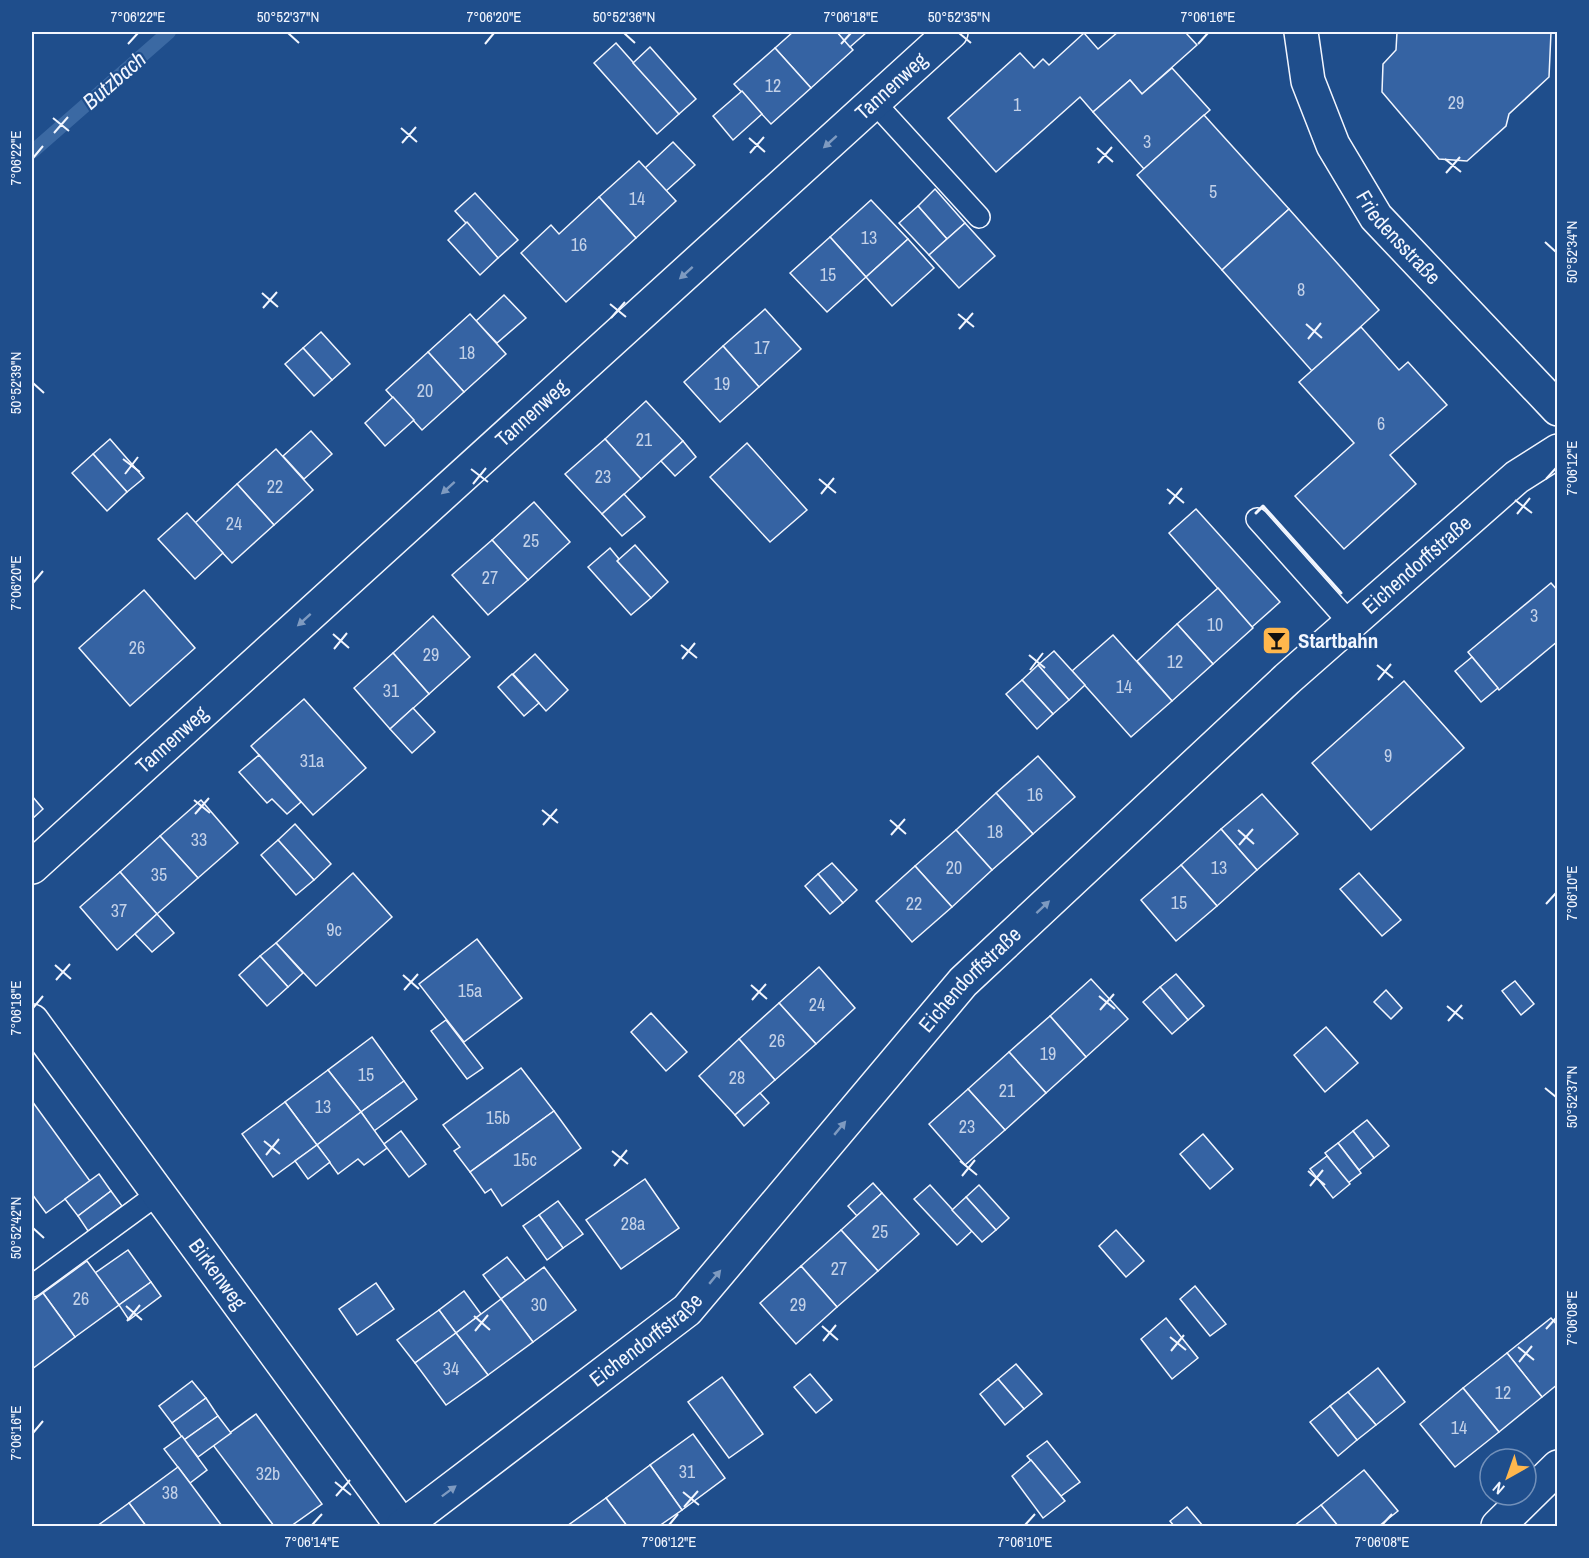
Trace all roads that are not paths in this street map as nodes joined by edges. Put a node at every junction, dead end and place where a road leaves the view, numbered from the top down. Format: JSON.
{"nodes":[{"id":1,"x":951,"y":32,"type":"edge"},
{"id":2,"x":1301,"y":32,"type":"edge"},
{"id":3,"x":874,"y":102,"type":"junction"},
{"id":4,"x":979,"y":217,"type":"dead end"},
{"id":5,"x":1557,"y":409,"type":"edge"},
{"id":6,"x":1557,"y":451,"type":"edge"},
{"id":7,"x":1257,"y":519,"type":"dead end"},
{"id":8,"x":1350,"y":623,"type":"junction"},
{"id":9,"x":32,"y":867,"type":"edge"},
{"id":10,"x":32,"y":1021,"type":"edge"},
{"id":11,"x":159,"y":1193,"type":"junction"},
{"id":12,"x":32,"y":1286,"type":"edge"},
{"id":13,"x":1557,"y":1467,"type":"edge"},
{"id":14,"x":402,"y":1527,"type":"edge"},
{"id":15,"x":1498,"y":1527,"type":"edge"}],
"edges":[{"from":1,"to":3,"type":"street","name":"Tannenweg"},
{"from":2,"to":5,"type":"street","name":"Friedensstraße"},
{"from":3,"to":4,"type":"lane"},
{"from":3,"to":9,"type":"street","name":"Tannenweg","one_way":true},
{"from":6,"to":8,"type":"street","name":"Eichendorffstraße"},
{"from":7,"to":8,"type":"lane"},
{"from":14,"to":8,"type":"street","name":"Eichendorffstraße","one_way":true},
{"from":10,"to":11,"type":"street","name":"Birkenweg"},
{"from":11,"to":12,"type":"lane"},
{"from":11,"to":14,"type":"street","name":"Birkenweg"},
{"from":13,"to":15,"type":"street"}]}
